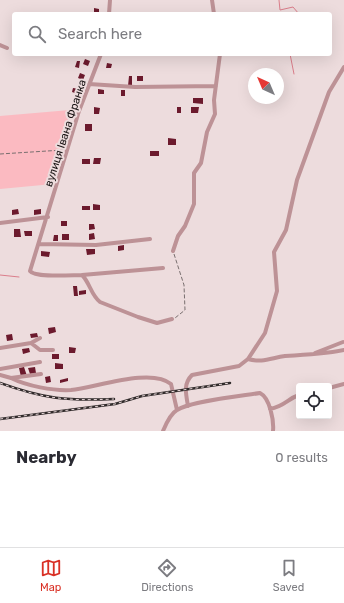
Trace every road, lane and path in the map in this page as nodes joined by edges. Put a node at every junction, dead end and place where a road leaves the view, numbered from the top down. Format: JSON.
{"nodes":[{"id":1,"x":110,"y":0,"type":"edge"},
{"id":2,"x":212,"y":0,"type":"edge"},
{"id":3,"x":109,"y":12,"type":"edge"},
{"id":4,"x":214,"y":12,"type":"edge"},
{"id":5,"x":0,"y":45,"type":"edge"},
{"id":6,"x":7,"y":48,"type":"dead end"},
{"id":7,"x":100,"y":56,"type":"edge"},
{"id":8,"x":220,"y":56,"type":"edge"},
{"id":9,"x":344,"y":67,"type":"edge"},
{"id":10,"x":89,"y":84,"type":"junction"},
{"id":11,"x":216,"y":86,"type":"junction"},
{"id":12,"x":68,"y":150,"type":"junction"},
{"id":13,"x":0,"y":154,"type":"edge"},
{"id":14,"x":48,"y":217,"type":"junction"},
{"id":15,"x":0,"y":223,"type":"edge"},
{"id":16,"x":150,"y":239,"type":"dead end"},
{"id":17,"x":39,"y":244,"type":"junction"},
{"id":18,"x":173,"y":251,"type":"joint"},
{"id":19,"x":163,"y":268,"type":"dead end"},
{"id":20,"x":82,"y":276,"type":"junction"},
{"id":21,"x":172,"y":319,"type":"joint"},
{"id":22,"x":40,"y":338,"type":"dead end"},
{"id":23,"x":343,"y":342,"type":"dead end"},
{"id":24,"x":30,"y":343,"type":"junction"},
{"id":25,"x":0,"y":348,"type":"edge"},
{"id":26,"x":53,"y":350,"type":"dead end"},
{"id":27,"x":344,"y":350,"type":"edge"},
{"id":28,"x":311,"y":354,"type":"junction"},
{"id":29,"x":248,"y":359,"type":"junction"},
{"id":30,"x":40,"y":362,"type":"dead end"},
{"id":31,"x":0,"y":369,"type":"edge"},
{"id":32,"x":40,"y":374,"type":"dead end"},
{"id":33,"x":0,"y":375,"type":"edge"},
{"id":34,"x":11,"y":378,"type":"junction"},
{"id":35,"x":344,"y":384,"type":"edge"},
{"id":36,"x":332,"y":387,"type":"edge"},
{"id":37,"x":296,"y":396,"type":"edge"},
{"id":38,"x":188,"y":406,"type":"junction"},
{"id":39,"x":270,"y":409,"type":"junction"},
{"id":40,"x":177,"y":410,"type":"junction"},
{"id":41,"x":163,"y":431,"type":"edge"},
{"id":42,"x":273,"y":431,"type":"edge"}],
"edges":[{"from":1,"to":3,"type":"street"},
{"from":2,"to":4,"type":"street"},
{"from":5,"to":6,"type":"street"},
{"from":7,"to":10,"type":"street","name":"вулиця Івана Франка"},
{"from":8,"to":11,"type":"street"},
{"from":9,"to":29,"type":"street"},
{"from":10,"to":11,"type":"street"},
{"from":10,"to":12,"type":"street","name":"вулиця Івана Франка"},
{"from":11,"to":18,"type":"street"},
{"from":12,"to":13,"type":"path"},
{"from":12,"to":14,"type":"street","name":"вулиця Івана Франка"},
{"from":14,"to":15,"type":"street"},
{"from":14,"to":17,"type":"street","name":"вулиця Івана Франка"},
{"from":16,"to":17,"type":"street"},
{"from":17,"to":20,"type":"street","name":"вулиця Івана Франка"},
{"from":18,"to":21,"type":"path"},
{"from":19,"to":20,"type":"street"},
{"from":20,"to":21,"type":"street"},
{"from":22,"to":24,"type":"street"},
{"from":23,"to":28,"type":"street"},
{"from":24,"to":25,"type":"street"},
{"from":24,"to":26,"type":"street"},
{"from":27,"to":28,"type":"street"},
{"from":28,"to":29,"type":"street"},
{"from":29,"to":38,"type":"street"},
{"from":30,"to":31,"type":"street"},
{"from":32,"to":34,"type":"street"},
{"from":33,"to":34,"type":"street"},
{"from":34,"to":40,"type":"street"},
{"from":35,"to":36,"type":"street"},
{"from":37,"to":39,"type":"street"},
{"from":38,"to":39,"type":"street"},
{"from":38,"to":40,"type":"street"},
{"from":39,"to":42,"type":"street"},
{"from":40,"to":41,"type":"street"}]}
